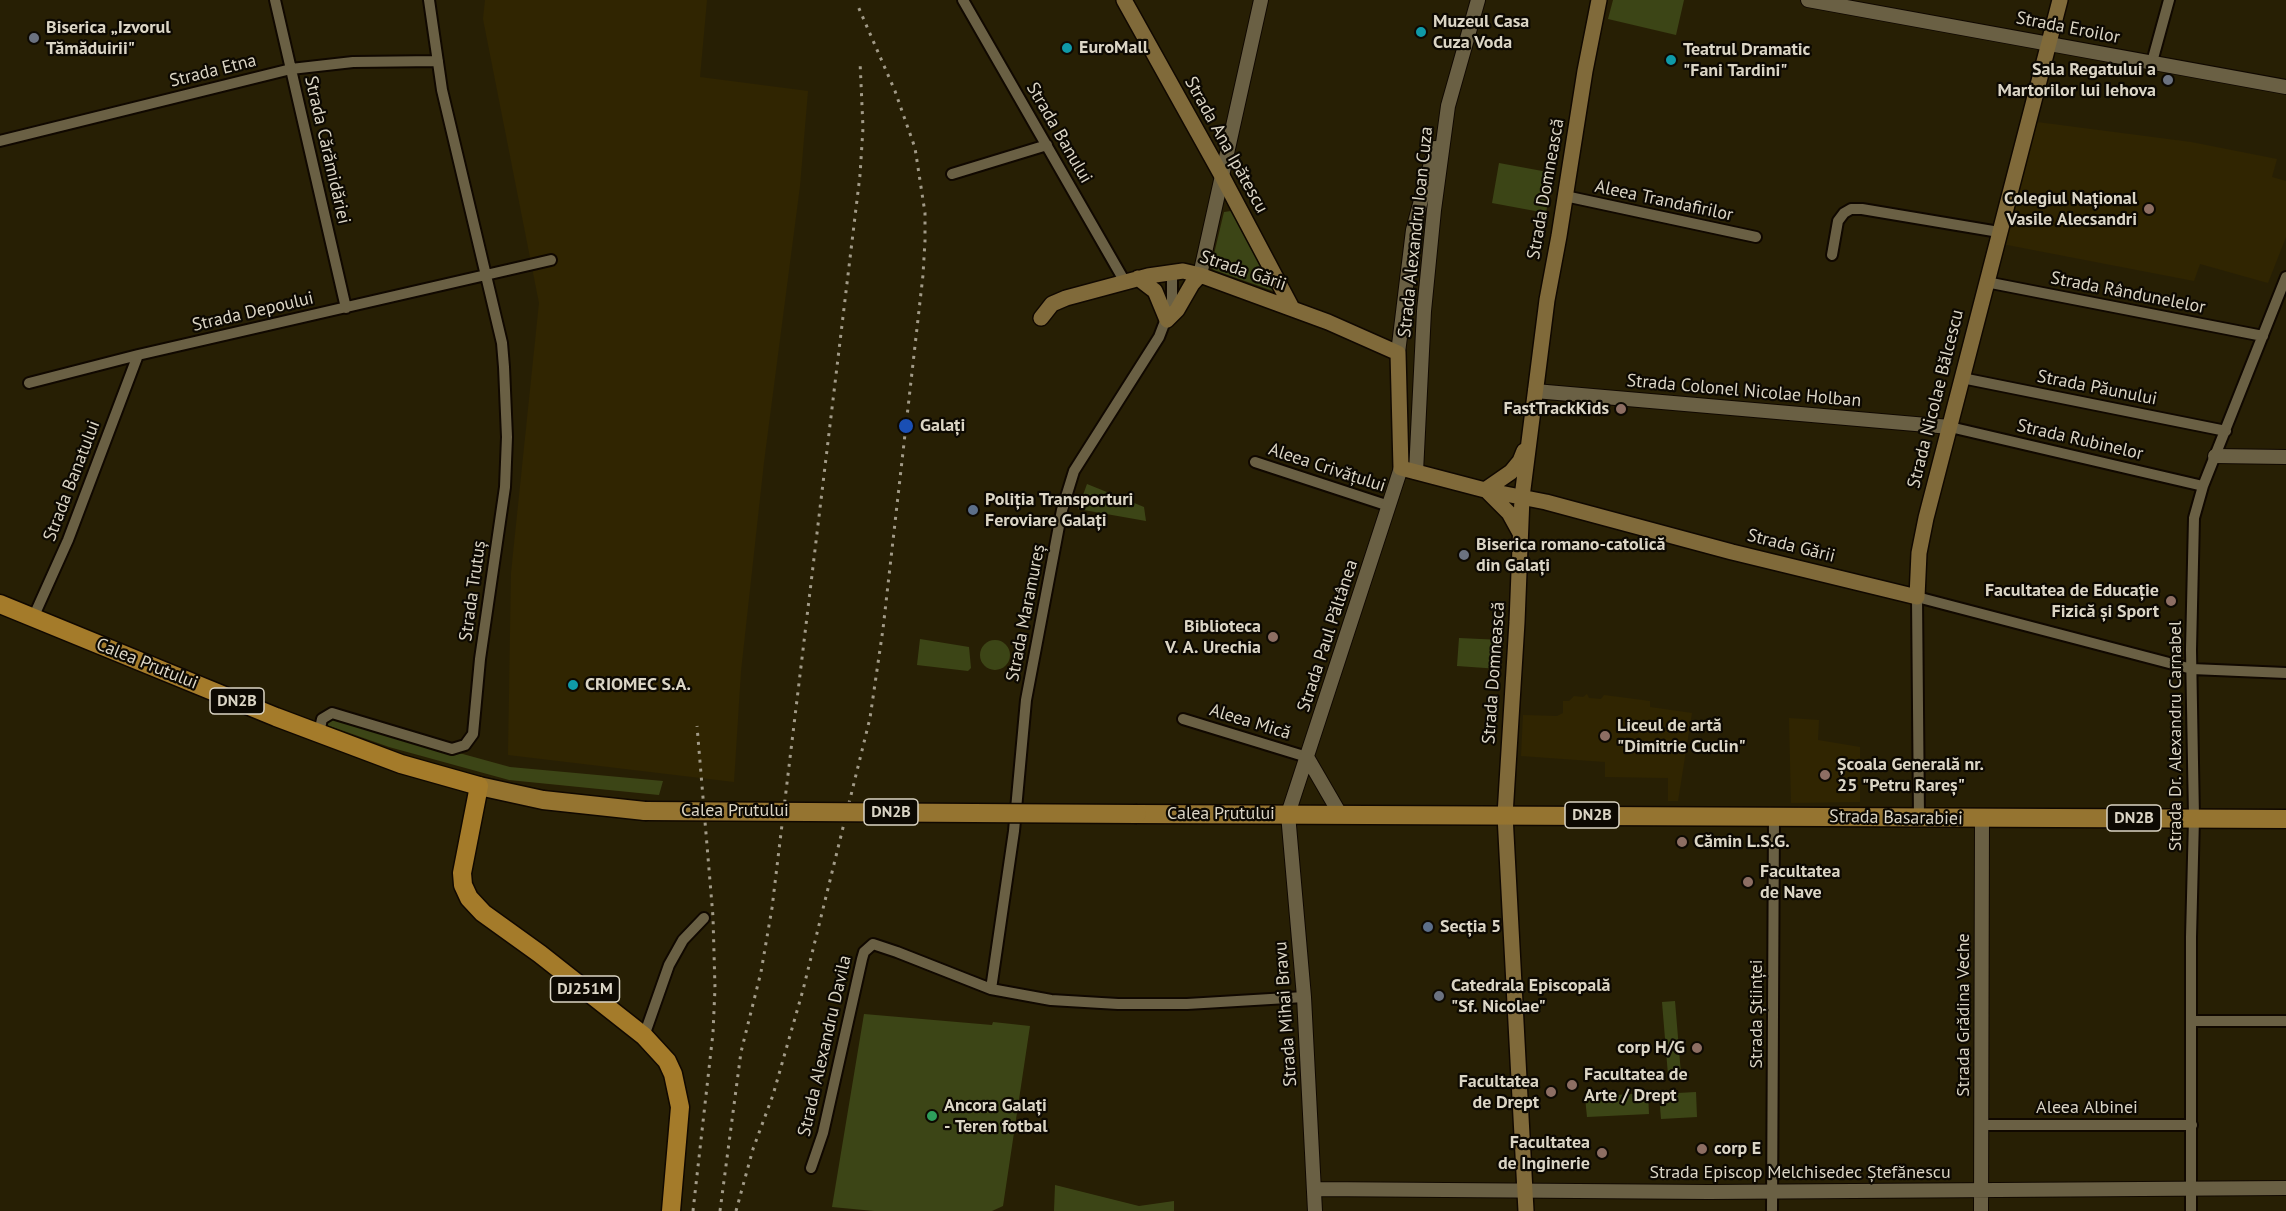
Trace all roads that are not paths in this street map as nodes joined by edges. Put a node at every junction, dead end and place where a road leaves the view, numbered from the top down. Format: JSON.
{"nodes":[{"id":1,"x":275,"y":0,"type":"edge"},
{"id":2,"x":429,"y":0,"type":"edge"},
{"id":3,"x":963,"y":0,"type":"edge"},
{"id":4,"x":1124,"y":0,"type":"edge"},
{"id":5,"x":1261,"y":0,"type":"edge"},
{"id":6,"x":1478,"y":0,"type":"edge"},
{"id":7,"x":1599,"y":0,"type":"edge"},
{"id":8,"x":1808,"y":0,"type":"edge"},
{"id":9,"x":2060,"y":0,"type":"edge"},
{"id":10,"x":2169,"y":0,"type":"edge"},
{"id":11,"x":2049,"y":43,"type":"junction"},
{"id":12,"x":438,"y":61,"type":"junction"},
{"id":13,"x":2152,"y":62,"type":"junction"},
{"id":14,"x":291,"y":69,"type":"junction"},
{"id":15,"x":2286,"y":87,"type":"edge"},
{"id":16,"x":1448,"y":106,"type":"junction"},
{"id":17,"x":0,"y":141,"type":"edge"},
{"id":18,"x":1047,"y":145,"type":"junction"},
{"id":19,"x":952,"y":174,"type":"dead end"},
{"id":20,"x":1222,"y":176,"type":"junction"},
{"id":21,"x":1565,"y":196,"type":"junction"},
{"id":22,"x":1999,"y":232,"type":"junction"},
{"id":23,"x":1756,"y":237,"type":"dead end"},
{"id":24,"x":1832,"y":255,"type":"dead end"},
{"id":25,"x":551,"y":260,"type":"dead end"},
{"id":26,"x":1172,"y":271,"type":"junction"},
{"id":27,"x":1200,"y":275,"type":"junction"},
{"id":28,"x":485,"y":276,"type":"junction"},
{"id":29,"x":2286,"y":277,"type":"edge"},
{"id":30,"x":1132,"y":280,"type":"junction"},
{"id":31,"x":1986,"y":282,"type":"junction"},
{"id":32,"x":346,"y":308,"type":"junction"},
{"id":33,"x":1292,"y":308,"type":"junction"},
{"id":34,"x":1041,"y":318,"type":"dead end"},
{"id":35,"x":1167,"y":320,"type":"junction"},
{"id":36,"x":2263,"y":336,"type":"junction"},
{"id":37,"x":1398,"y":353,"type":"junction"},
{"id":38,"x":138,"y":355,"type":"junction"},
{"id":39,"x":1962,"y":378,"type":"junction"},
{"id":40,"x":29,"y":383,"type":"dead end"},
{"id":41,"x":1536,"y":392,"type":"junction"},
{"id":42,"x":1950,"y":427,"type":"junction"},
{"id":43,"x":2226,"y":431,"type":"junction"},
{"id":44,"x":1529,"y":440,"type":"junction"},
{"id":45,"x":2215,"y":456,"type":"junction"},
{"id":46,"x":2286,"y":456,"type":"edge"},
{"id":47,"x":1255,"y":462,"type":"dead end"},
{"id":48,"x":1409,"y":470,"type":"junction"},
{"id":49,"x":2204,"y":486,"type":"junction"},
{"id":50,"x":1485,"y":490,"type":"junction"},
{"id":51,"x":1522,"y":497,"type":"junction"},
{"id":52,"x":1389,"y":506,"type":"junction"},
{"id":53,"x":1520,"y":532,"type":"junction"},
{"id":54,"x":1917,"y":597,"type":"junction"},
{"id":55,"x":0,"y":604,"type":"edge"},
{"id":56,"x":33,"y":618,"type":"junction"},
{"id":57,"x":2192,"y":669,"type":"junction"},
{"id":58,"x":2286,"y":673,"type":"edge"},
{"id":59,"x":1183,"y":720,"type":"dead end"},
{"id":60,"x":319,"y":733,"type":"junction"},
{"id":61,"x":1307,"y":757,"type":"junction"},
{"id":62,"x":479,"y":786,"type":"junction"},
{"id":63,"x":1288,"y":814,"type":"junction"},
{"id":64,"x":1340,"y":814,"type":"junction"},
{"id":65,"x":1505,"y":815,"type":"junction"},
{"id":66,"x":1774,"y":816,"type":"junction"},
{"id":67,"x":1919,"y":818,"type":"junction"},
{"id":68,"x":1982,"y":818,"type":"junction"},
{"id":69,"x":2194,"y":818,"type":"junction"},
{"id":70,"x":2286,"y":819,"type":"edge"},
{"id":71,"x":704,"y":918,"type":"dead end"},
{"id":72,"x":992,"y":989,"type":"junction"},
{"id":73,"x":1304,"y":997,"type":"junction"},
{"id":74,"x":2192,"y":1021,"type":"junction"},
{"id":75,"x":2286,"y":1021,"type":"edge"},
{"id":76,"x":644,"y":1036,"type":"junction"},
{"id":77,"x":1982,"y":1125,"type":"junction"},
{"id":78,"x":2192,"y":1125,"type":"junction"},
{"id":79,"x":811,"y":1168,"type":"dead end"},
{"id":80,"x":2286,"y":1188,"type":"edge"},
{"id":81,"x":1314,"y":1189,"type":"junction"},
{"id":82,"x":1981,"y":1189,"type":"junction"},
{"id":83,"x":2191,"y":1189,"type":"junction"},
{"id":84,"x":1525,"y":1191,"type":"junction"},
{"id":85,"x":1772,"y":1191,"type":"junction"},
{"id":86,"x":671,"y":1211,"type":"edge"},
{"id":87,"x":1315,"y":1211,"type":"edge"},
{"id":88,"x":1526,"y":1211,"type":"edge"},
{"id":89,"x":1772,"y":1211,"type":"edge"},
{"id":90,"x":1981,"y":1211,"type":"edge"},
{"id":91,"x":2191,"y":1211,"type":"edge"}],
"edges":[{"from":1,"to":14,"type":"street","name":"Strada Cărămidăriei"},
{"from":2,"to":12,"type":"street"},
{"from":3,"to":18,"type":"street","name":"Strada Banului"},
{"from":4,"to":20,"type":"main road","name":"Strada Ana Ipătescu"},
{"from":5,"to":20,"type":"street"},
{"from":6,"to":16,"type":"street","name":"Strada Alexandru Ioan Cuza"},
{"from":7,"to":21,"type":"main road","name":"Strada Domnească"},
{"from":8,"to":11,"type":"street","name":"Strada Eroilor"},
{"from":9,"to":11,"type":"main road","name":"Strada Nicolae Bălcescu"},
{"from":10,"to":13,"type":"street"},
{"from":11,"to":13,"type":"street","name":"Strada Eroilor"},
{"from":11,"to":22,"type":"main road","name":"Strada Nicolae Bălcescu"},
{"from":12,"to":14,"type":"street","name":"Strada Etna"},
{"from":12,"to":28,"type":"street"},
{"from":13,"to":15,"type":"street","name":"Strada Eroilor"},
{"from":14,"to":17,"type":"street","name":"Strada Etna"},
{"from":14,"to":32,"type":"street","name":"Strada Cărămidăriei"},
{"from":16,"to":37,"type":"street"},
{"from":16,"to":48,"type":"street","name":"Strada Alexandru Ioan Cuza"},
{"from":18,"to":19,"type":"street"},
{"from":18,"to":30,"type":"street","name":"Strada Banului"},
{"from":20,"to":27,"type":"street"},
{"from":20,"to":33,"type":"main road","name":"Strada Ana Ipătescu"},
{"from":21,"to":23,"type":"street","name":"Aleea Trandafirilor"},
{"from":21,"to":41,"type":"main road","name":"Strada Domnească"},
{"from":22,"to":24,"type":"street"},
{"from":22,"to":31,"type":"main road","name":"Strada Nicolae Bălcescu"},
{"from":25,"to":28,"type":"street","name":"Strada Depoului"},
{"from":26,"to":27,"type":"main road","name":"Strada Gării"},
{"from":26,"to":30,"type":"main road","name":"Strada Gării"},
{"from":26,"to":35,"type":"street","name":"Strada Maramureș"},
{"from":27,"to":33,"type":"main road","name":"Strada Gării"},
{"from":27,"to":35,"type":"main road"},
{"from":28,"to":32,"type":"street","name":"Strada Depoului"},
{"from":28,"to":60,"type":"street","name":"Strada Trutuș"},
{"from":29,"to":36,"type":"street","name":"Strada Dr. Alexandru Carnabel"},
{"from":30,"to":34,"type":"main road","name":"Strada Gării"},
{"from":30,"to":35,"type":"main road"},
{"from":31,"to":36,"type":"street","name":"Strada Rândunelelor"},
{"from":31,"to":39,"type":"main road","name":"Strada Nicolae Bălcescu"},
{"from":32,"to":38,"type":"street","name":"Strada Depoului"},
{"from":33,"to":37,"type":"main road","name":"Strada Gării"},
{"from":35,"to":72,"type":"street","name":"Strada Maramureș"},
{"from":36,"to":43,"type":"street","name":"Strada Dr. Alexandru Carnabel"},
{"from":37,"to":48,"type":"main road"},
{"from":38,"to":40,"type":"street","name":"Strada Depoului"},
{"from":38,"to":56,"type":"street","name":"Strada Banatului"},
{"from":39,"to":42,"type":"main road","name":"Strada Nicolae Bălcescu"},
{"from":39,"to":43,"type":"street","name":"Strada Păunului"},
{"from":41,"to":42,"type":"street","name":"Strada Colonel Nicolae Holban"},
{"from":41,"to":44,"type":"main road","name":"Strada Domnească"},
{"from":42,"to":49,"type":"street","name":"Strada Rubinelor"},
{"from":42,"to":54,"type":"main road","name":"Strada Nicolae Bălcescu"},
{"from":43,"to":45,"type":"street","name":"Strada Dr. Alexandru Carnabel"},
{"from":44,"to":50,"type":"main road"},
{"from":44,"to":51,"type":"main road","name":"Strada Domnească"},
{"from":45,"to":46,"type":"street"},
{"from":45,"to":49,"type":"street","name":"Strada Dr. Alexandru Carnabel"},
{"from":47,"to":52,"type":"street","name":"Aleea Crivățului"},
{"from":48,"to":50,"type":"main road","name":"Strada Gării"},
{"from":48,"to":52,"type":"street","name":"Strada Paul Păltânea"},
{"from":49,"to":57,"type":"street","name":"Strada Dr. Alexandru Carnabel"},
{"from":50,"to":51,"type":"main road","name":"Strada Gării"},
{"from":50,"to":53,"type":"main road"},
{"from":51,"to":53,"type":"main road","name":"Strada Domnească"},
{"from":51,"to":54,"type":"main road","name":"Strada Gării"},
{"from":52,"to":61,"type":"street","name":"Strada Paul Păltânea"},
{"from":53,"to":65,"type":"main road","name":"Strada Domnească"},
{"from":54,"to":57,"type":"street","name":"Strada Gării"},
{"from":54,"to":67,"type":"street","name":"Strada Nicolae Bălcescu"},
{"from":55,"to":56,"type":"highway","name":"Calea Prutului","number":"DN2B"},
{"from":56,"to":60,"type":"highway","name":"Calea Prutului","number":"DN2B"},
{"from":57,"to":58,"type":"street","name":"Strada Gării"},
{"from":57,"to":69,"type":"street","name":"Strada Dr. Alexandru Carnabel"},
{"from":59,"to":61,"type":"street","name":"Aleea Mică"},
{"from":60,"to":62,"type":"highway","name":"Calea Prutului","number":"DN2B"},
{"from":61,"to":63,"type":"street","name":"Strada Paul Păltânea"},
{"from":61,"to":64,"type":"street"},
{"from":62,"to":63,"type":"main road","name":"Calea Prutului","number":"DN2B","bridge":true},
{"from":62,"to":76,"type":"highway","number":"DJ251M"},
{"from":63,"to":64,"type":"main road","name":"Calea Prutului","number":"DN2B"},
{"from":63,"to":73,"type":"street","name":"Strada Mihai Bravu"},
{"from":64,"to":65,"type":"main road","name":"Calea Prutului","number":"DN2B"},
{"from":65,"to":66,"type":"main road","name":"Strada Basarabiei","number":"DN2B"},
{"from":65,"to":84,"type":"main road","name":"Strada Domnească"},
{"from":66,"to":67,"type":"main road","name":"Strada Basarabiei","number":"DN2B"},
{"from":66,"to":85,"type":"street","name":"Strada Științei"},
{"from":67,"to":68,"type":"main road","name":"Strada Basarabiei","number":"DN2B"},
{"from":68,"to":69,"type":"main road","name":"Strada Basarabiei","number":"DN2B"},
{"from":68,"to":77,"type":"street","name":"Strada Grădina Veche"},
{"from":69,"to":70,"type":"main road","name":"Strada Basarabiei","number":"DN2B"},
{"from":69,"to":74,"type":"street","name":"Strada Dr. Alexandru Carnabel"},
{"from":71,"to":76,"type":"street"},
{"from":72,"to":73,"type":"street","name":"Strada Alexandru Davila"},
{"from":72,"to":79,"type":"street","name":"Strada Alexandru Davila"},
{"from":73,"to":81,"type":"street","name":"Strada Mihai Bravu"},
{"from":74,"to":75,"type":"street"},
{"from":74,"to":78,"type":"street","name":"Strada Dr. Alexandru Carnabel"},
{"from":76,"to":86,"type":"highway","number":"DJ251M"},
{"from":77,"to":78,"type":"street","name":"Aleea Albinei"},
{"from":77,"to":82,"type":"street","name":"Strada Grădina Veche"},
{"from":78,"to":83,"type":"street","name":"Strada Dr. Alexandru Carnabel"},
{"from":80,"to":83,"type":"street","name":"Strada Episcop Melchisedec Ștefănescu"},
{"from":81,"to":84,"type":"street","name":"Strada Episcop Melchisedec Ștefănescu"},
{"from":81,"to":87,"type":"street","name":"Strada Mihai Bravu"},
{"from":82,"to":83,"type":"street","name":"Strada Episcop Melchisedec Ștefănescu"},
{"from":82,"to":85,"type":"street","name":"Strada Episcop Melchisedec Ștefănescu"},
{"from":82,"to":90,"type":"street","name":"Strada Grădina Veche"},
{"from":83,"to":91,"type":"street","name":"Strada Dr. Alexandru Carnabel"},
{"from":84,"to":85,"type":"street","name":"Strada Episcop Melchisedec Ștefănescu"},
{"from":84,"to":88,"type":"main road","name":"Strada Domnească"},
{"from":85,"to":89,"type":"street","name":"Strada Științei"}]}
